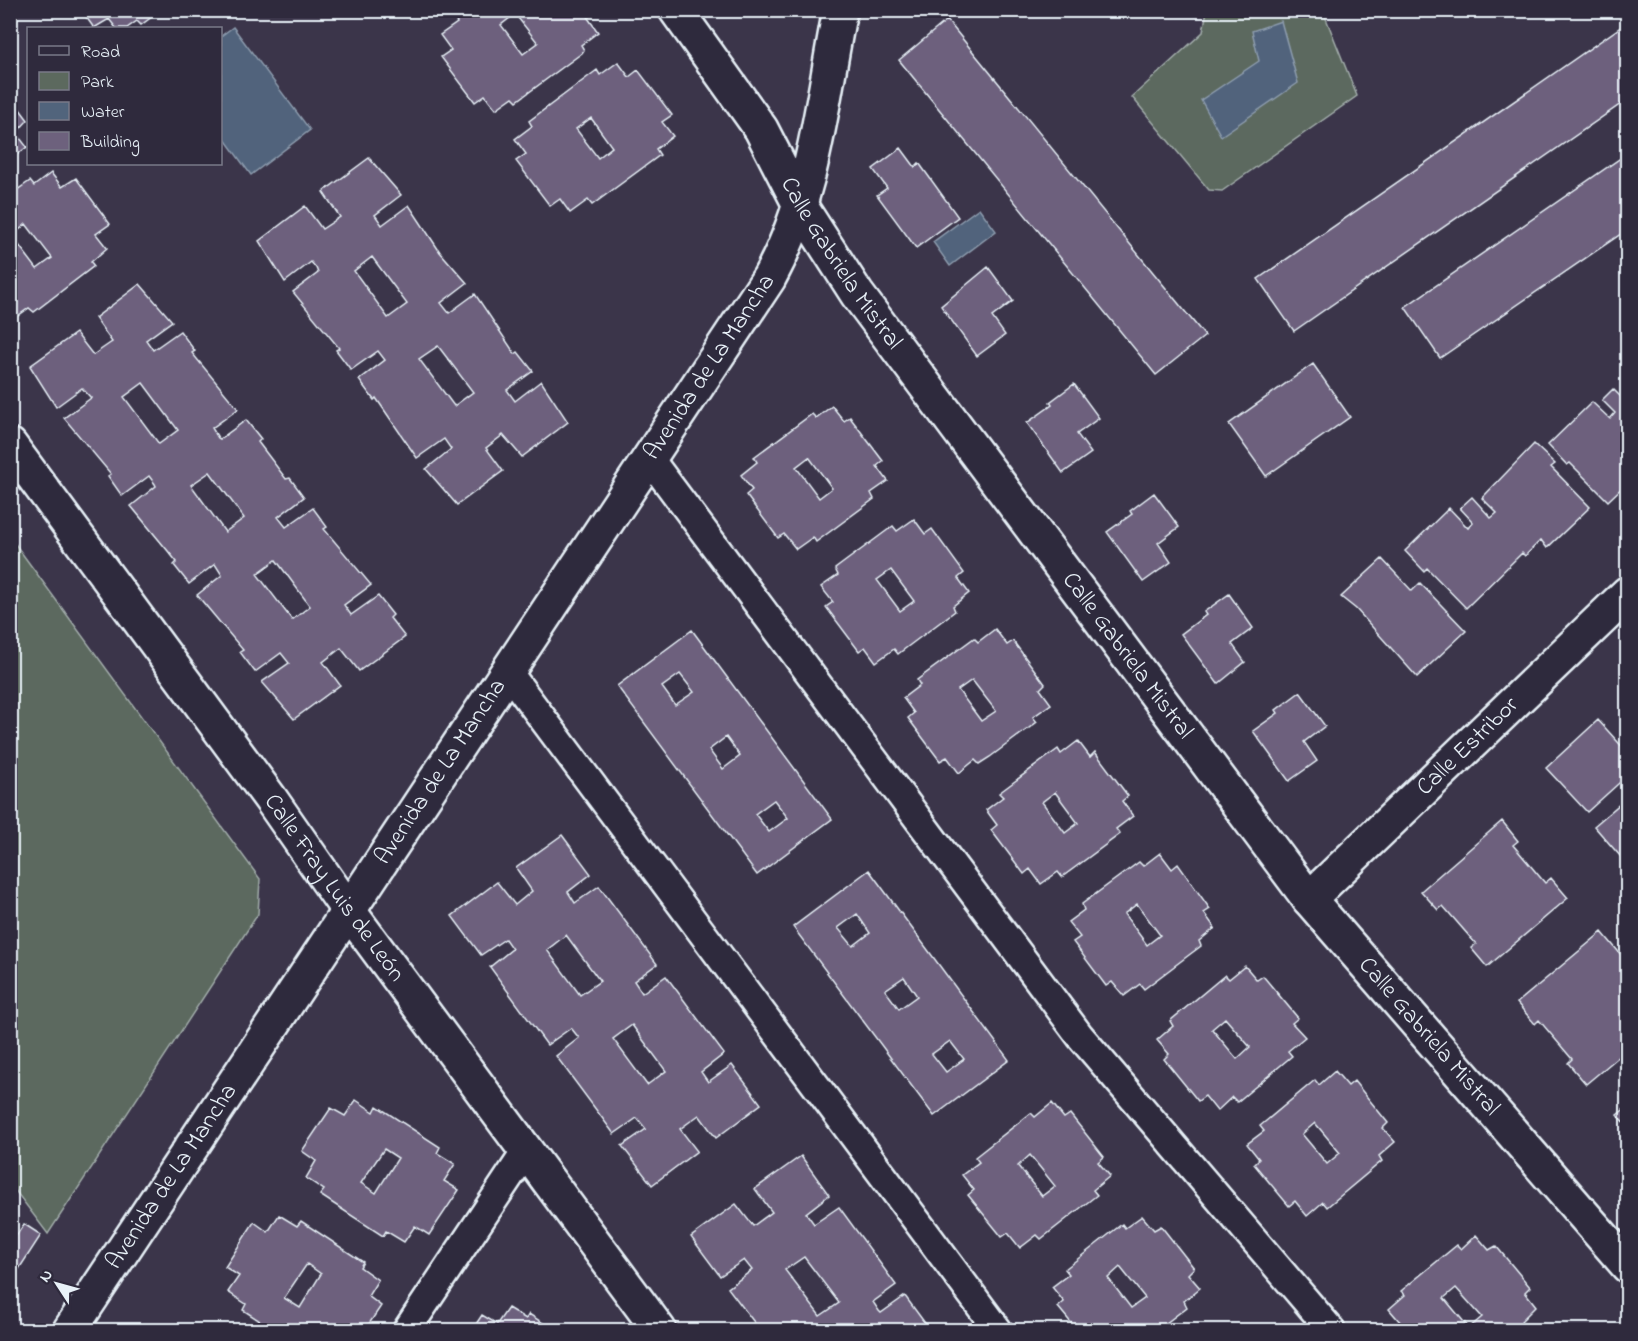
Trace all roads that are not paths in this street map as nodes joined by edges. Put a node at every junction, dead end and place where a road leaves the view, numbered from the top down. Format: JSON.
{"nodes":[{"id":1,"x":676,"y":10,"type":"edge"},
{"id":2,"x":840,"y":10,"type":"edge"},
{"id":3,"x":801,"y":207,"type":"junction"},
{"id":4,"x":10,"y":446,"type":"edge"},
{"id":5,"x":649,"y":458,"type":"junction"},
{"id":6,"x":1624,"y":603,"type":"edge"},
{"id":7,"x":508,"y":672,"type":"junction"},
{"id":8,"x":1309,"y":899,"type":"junction"},
{"id":9,"x":348,"y":910,"type":"junction"},
{"id":10,"x":527,"y":1150,"type":"junction"},
{"id":11,"x":1628,"y":1266,"type":"edge"},
{"id":12,"x":70,"y":1330,"type":"edge"},
{"id":13,"x":407,"y":1330,"type":"edge"},
{"id":14,"x":660,"y":1330,"type":"edge"},
{"id":15,"x":998,"y":1330,"type":"edge"},
{"id":16,"x":1331,"y":1330,"type":"edge"}],
"edges":[{"from":1,"to":3,"type":"street","name":"Calle Gabriela Mistral"},
{"from":2,"to":3,"type":"street","name":"Avenida de La Mancha"},
{"from":3,"to":5,"type":"street","name":"Avenida de La Mancha"},
{"from":3,"to":8,"type":"street","name":"Calle Gabriela Mistral"},
{"from":4,"to":9,"type":"street","name":"Calle Fray Luis de León"},
{"from":5,"to":7,"type":"street","name":"Avenida de La Mancha"},
{"from":5,"to":16,"type":"lane"},
{"from":6,"to":8,"type":"street","name":"Calle Estribor"},
{"from":7,"to":9,"type":"street","name":"Avenida de La Mancha"},
{"from":7,"to":15,"type":"lane"},
{"from":8,"to":11,"type":"street","name":"Calle Gabriela Mistral"},
{"from":9,"to":10,"type":"street","name":"Calle Fray Luis de León"},
{"from":9,"to":12,"type":"street","name":"Avenida de La Mancha"},
{"from":10,"to":13,"type":"lane"},
{"from":10,"to":14,"type":"street","name":"Calle Fray Luis de León"}]}
